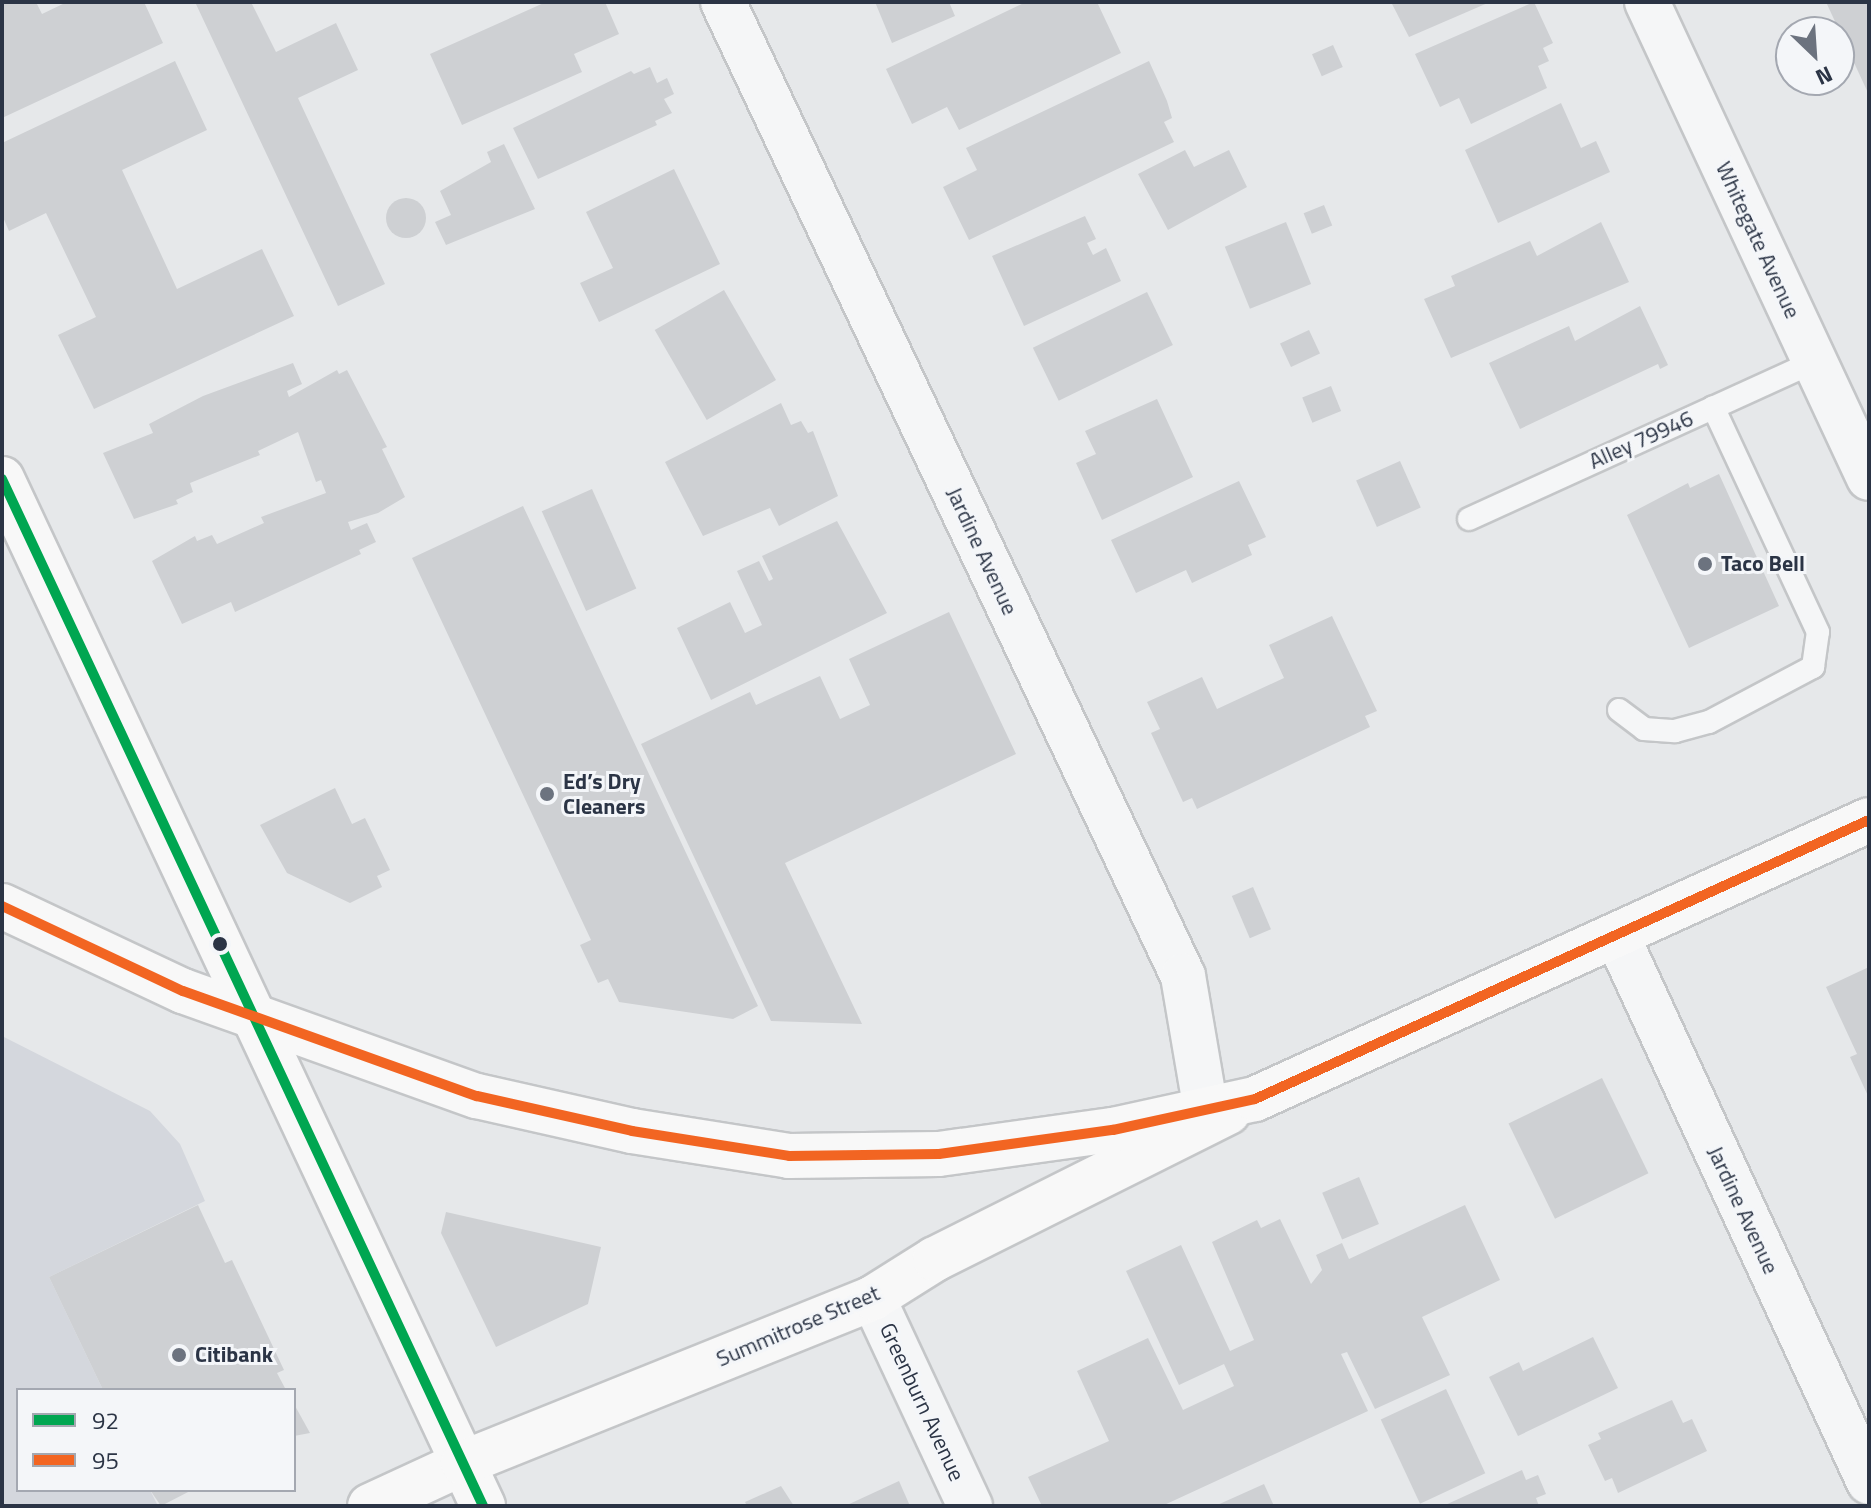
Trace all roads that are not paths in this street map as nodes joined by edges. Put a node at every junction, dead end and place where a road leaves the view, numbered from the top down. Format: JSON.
{"nodes":[{"id":1,"x":723,"y":2,"type":"edge"},
{"id":2,"x":1647,"y":2,"type":"edge"},
{"id":3,"x":1814,"y":362,"type":"junction"},
{"id":4,"x":1713,"y":407,"type":"junction"},
{"id":5,"x":1869,"y":478,"type":"edge"},
{"id":6,"x":2,"y":479,"type":"edge"},
{"id":7,"x":1469,"y":519,"type":"dead end"},
{"id":8,"x":1619,"y":710,"type":"dead end"},
{"id":9,"x":1869,"y":820,"type":"edge"},
{"id":10,"x":2,"y":906,"type":"edge"},
{"id":11,"x":1618,"y":938,"type":"junction"},
{"id":12,"x":258,"y":1020,"type":"junction"},
{"id":13,"x":1255,"y":1099,"type":"junction"},
{"id":14,"x":1206,"y":1110,"type":"junction"},
{"id":15,"x":873,"y":1298,"type":"junction"},
{"id":16,"x":463,"y":1463,"type":"junction"},
{"id":17,"x":1869,"y":1482,"type":"edge"},
{"id":18,"x":370,"y":1506,"type":"edge"},
{"id":19,"x":483,"y":1506,"type":"edge"},
{"id":20,"x":970,"y":1506,"type":"edge"}],
"edges":[{"from":1,"to":14,"type":"street","name":"Jardine Avenue"},
{"from":2,"to":3,"type":"street","name":"Whitegate Avenue"},
{"from":3,"to":4,"type":"lane","name":"Alley 79946"},
{"from":3,"to":5,"type":"street","name":"Whitegate Avenue"},
{"from":4,"to":7,"type":"lane","name":"Alley 79946"},
{"from":4,"to":8,"type":"lane"},
{"from":6,"to":12,"type":"street"},
{"from":9,"to":11,"type":"street"},
{"from":10,"to":12,"type":"street"},
{"from":11,"to":13,"type":"street"},
{"from":11,"to":17,"type":"street","name":"Jardine Avenue"},
{"from":12,"to":14,"type":"street"},
{"from":12,"to":16,"type":"street"},
{"from":13,"to":14,"type":"street"},
{"from":13,"to":15,"type":"street","name":"Summitrose Street"},
{"from":15,"to":16,"type":"street","name":"Summitrose Street"},
{"from":15,"to":20,"type":"street","name":"Greenburn Avenue"},
{"from":16,"to":18,"type":"street","name":"Summitrose Street"},
{"from":16,"to":19,"type":"street"}]}
